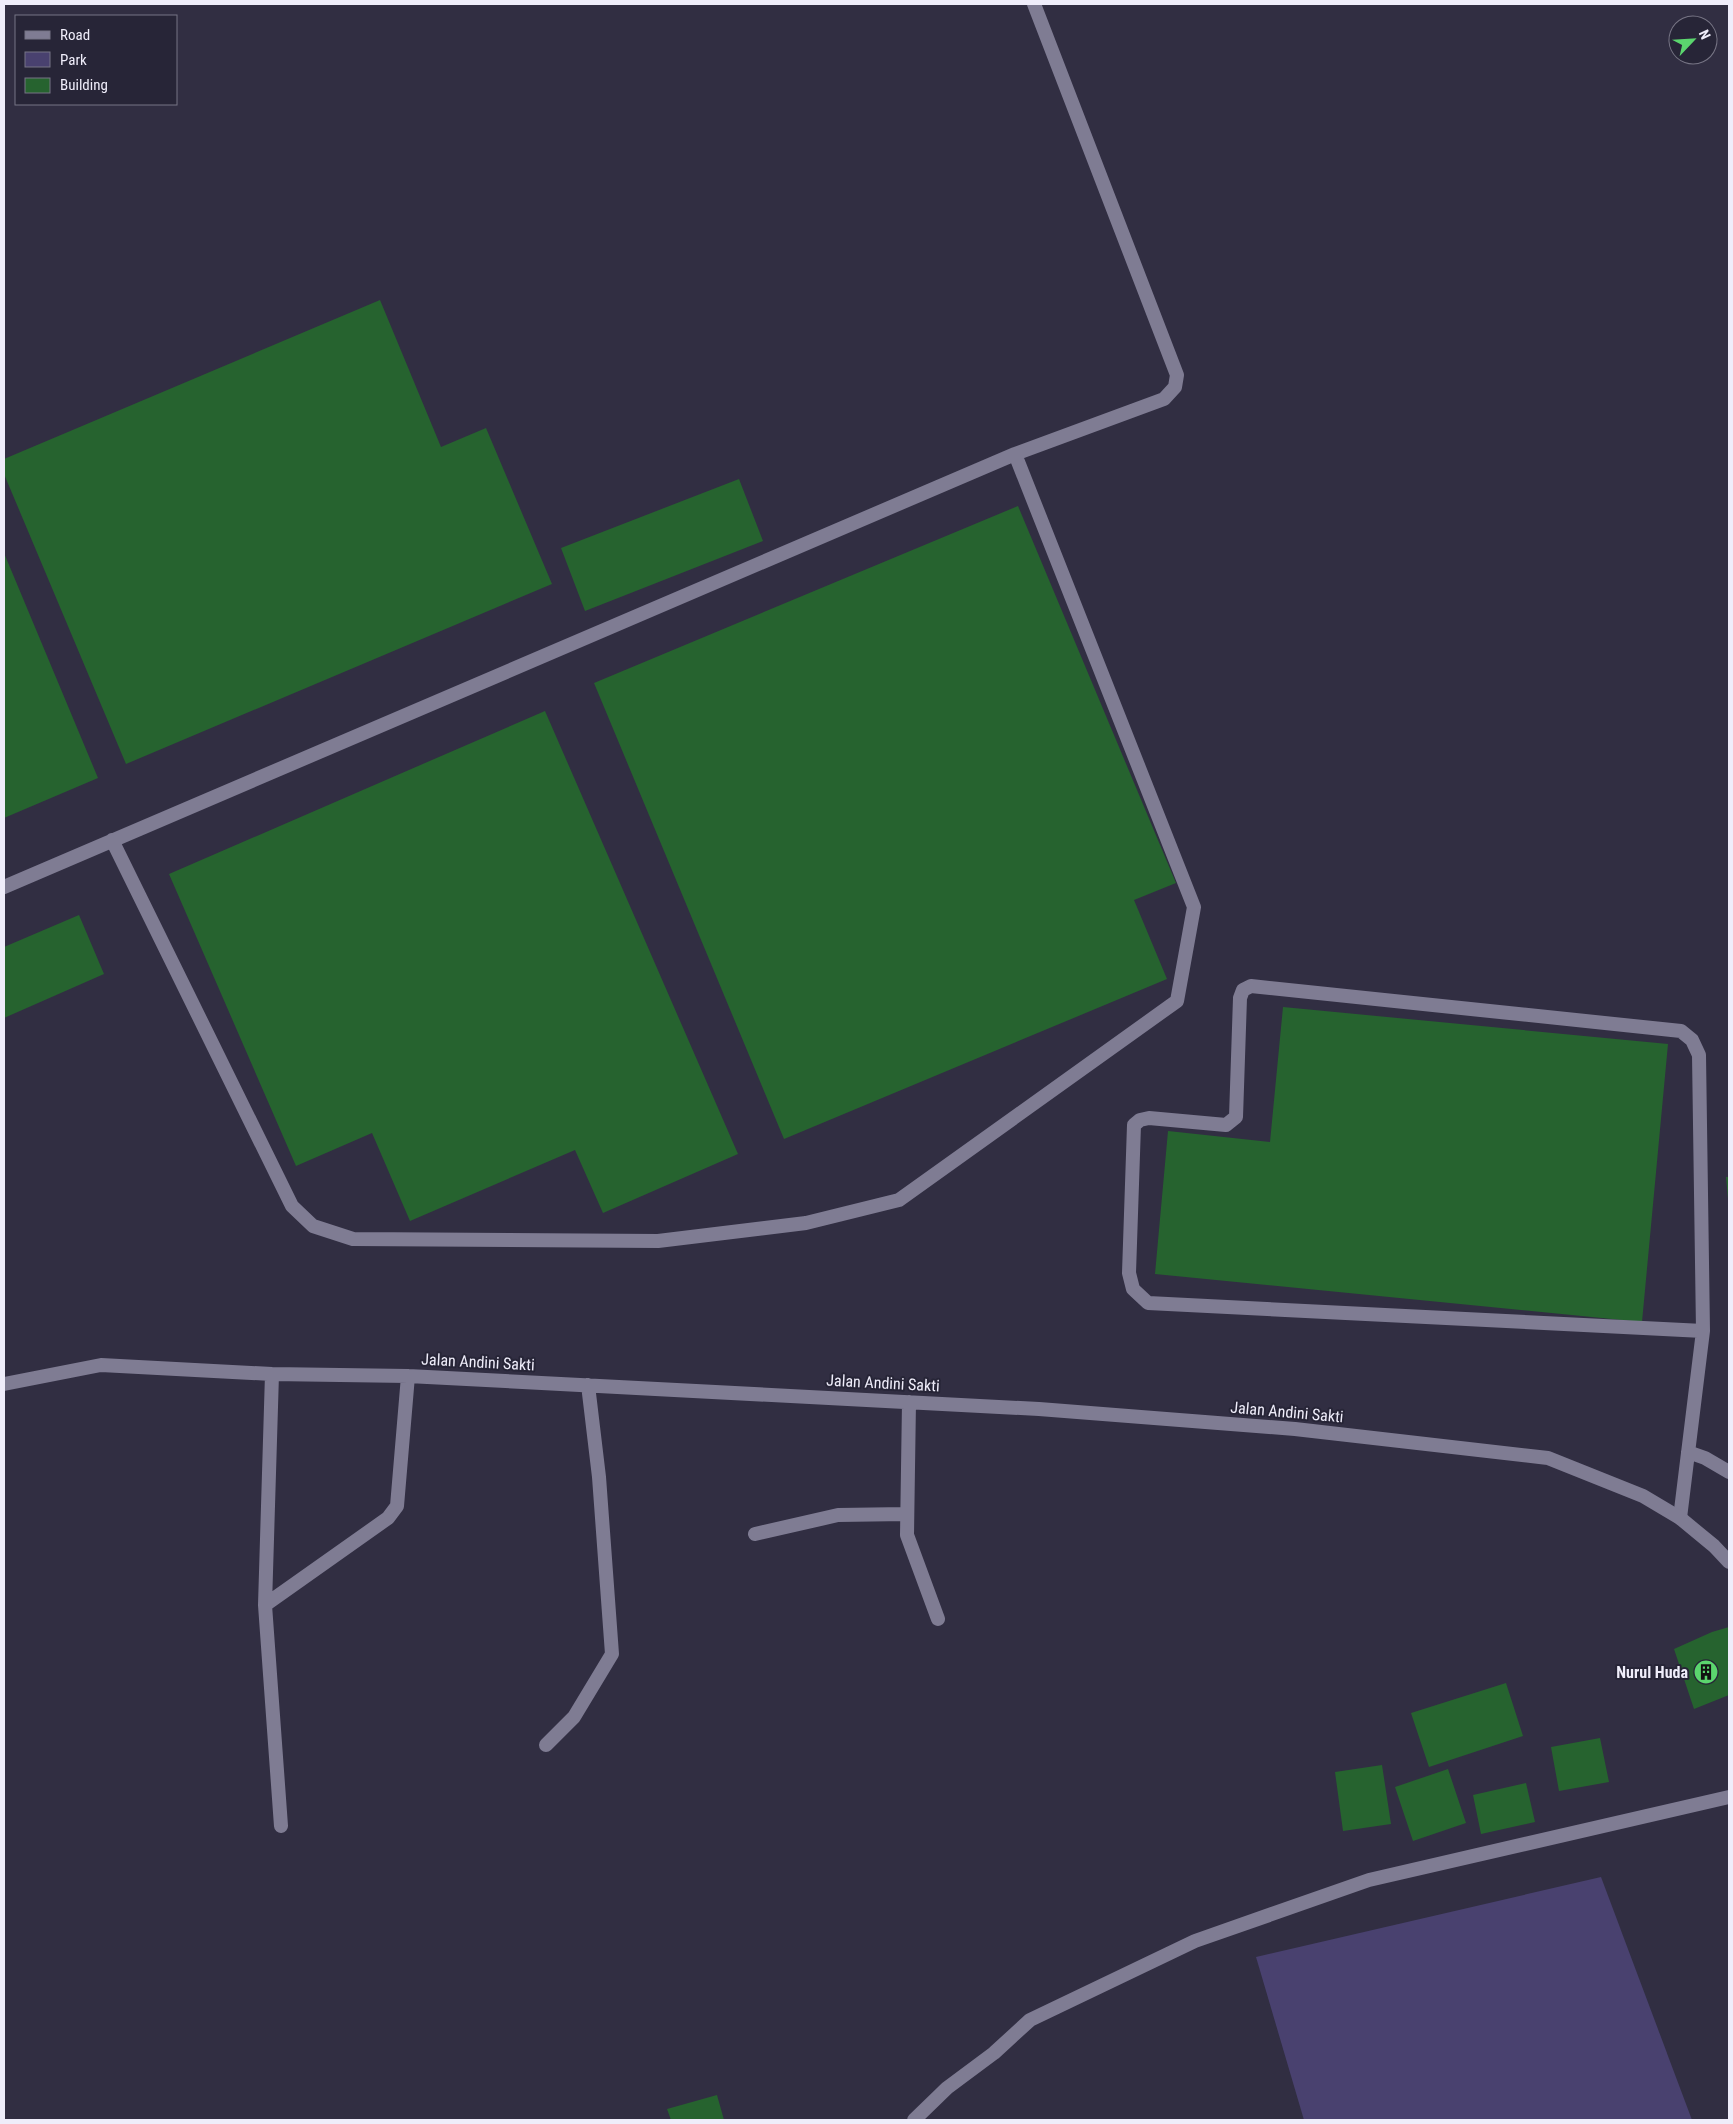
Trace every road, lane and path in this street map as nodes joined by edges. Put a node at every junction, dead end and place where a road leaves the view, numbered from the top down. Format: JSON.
{"nodes":[{"id":1,"x":1034,"y":4,"type":"edge"},
{"id":2,"x":1015,"y":454,"type":"junction"},
{"id":3,"x":112,"y":840,"type":"junction"},
{"id":4,"x":4,"y":887,"type":"edge"},
{"id":5,"x":1703,"y":1331,"type":"junction"},
{"id":6,"x":272,"y":1374,"type":"junction"},
{"id":7,"x":408,"y":1376,"type":"junction"},
{"id":8,"x":4,"y":1384,"type":"edge"},
{"id":9,"x":588,"y":1385,"type":"junction"},
{"id":10,"x":909,"y":1402,"type":"junction"},
{"id":11,"x":1688,"y":1452,"type":"junction"},
{"id":12,"x":1729,"y":1472,"type":"edge"},
{"id":13,"x":906,"y":1514,"type":"junction"},
{"id":14,"x":1680,"y":1518,"type":"junction"},
{"id":15,"x":755,"y":1534,"type":"dead end"},
{"id":16,"x":1729,"y":1562,"type":"edge"},
{"id":17,"x":265,"y":1605,"type":"junction"},
{"id":18,"x":938,"y":1619,"type":"dead end"},
{"id":19,"x":546,"y":1745,"type":"dead end"},
{"id":20,"x":1729,"y":1797,"type":"edge"},
{"id":21,"x":281,"y":1826,"type":"dead end"},
{"id":22,"x":914,"y":2120,"type":"edge"}],
"edges":[{"from":1,"to":2,"type":"street"},
{"from":2,"to":3,"type":"street"},
{"from":2,"to":3,"type":"street"},
{"from":3,"to":4,"type":"street"},
{"from":5,"to":5,"type":"street"},
{"from":5,"to":11,"type":"street"},
{"from":6,"to":7,"type":"street","name":"Jalan Andini Sakti"},
{"from":6,"to":8,"type":"street","name":"Jalan Andini Sakti"},
{"from":6,"to":17,"type":"street"},
{"from":7,"to":9,"type":"street","name":"Jalan Andini Sakti"},
{"from":7,"to":17,"type":"street"},
{"from":9,"to":10,"type":"street","name":"Jalan Andini Sakti"},
{"from":9,"to":19,"type":"street"},
{"from":10,"to":13,"type":"street"},
{"from":10,"to":14,"type":"street","name":"Jalan Andini Sakti"},
{"from":11,"to":12,"type":"street"},
{"from":11,"to":14,"type":"street"},
{"from":13,"to":15,"type":"street"},
{"from":13,"to":18,"type":"street"},
{"from":14,"to":16,"type":"street","name":"Jalan Andini Sakti"},
{"from":17,"to":21,"type":"street"},
{"from":20,"to":22,"type":"street"}]}
